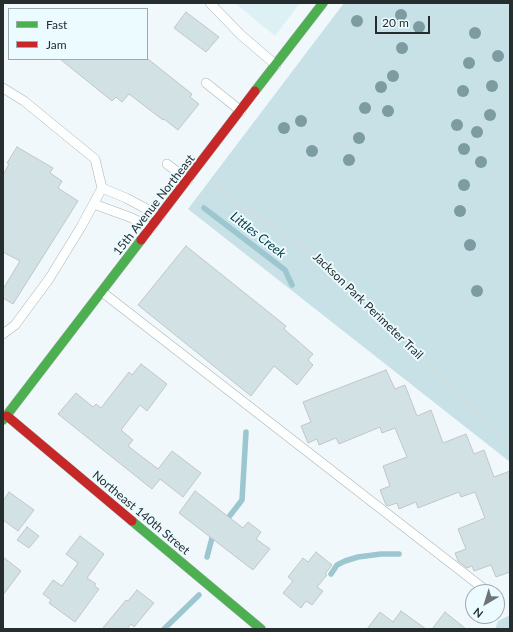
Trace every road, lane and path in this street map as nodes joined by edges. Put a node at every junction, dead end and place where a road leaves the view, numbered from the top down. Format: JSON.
{"nodes":[{"id":1,"x":210,"y":3,"type":"edge"},
{"id":2,"x":323,"y":3,"type":"edge"},
{"id":3,"x":276,"y":65,"type":"junction"},
{"id":4,"x":206,"y":83,"type":"dead end"},
{"id":5,"x":3,"y":88,"type":"edge"},
{"id":6,"x":241,"y":111,"type":"junction"},
{"id":7,"x":167,"y":164,"type":"dead end"},
{"id":8,"x":188,"y":180,"type":"junction"},
{"id":9,"x":216,"y":183,"type":"dead end"},
{"id":10,"x":102,"y":188,"type":"junction"},
{"id":11,"x":94,"y":204,"type":"junction"},
{"id":12,"x":160,"y":216,"type":"junction"},
{"id":13,"x":151,"y":228,"type":"junction"},
{"id":14,"x":102,"y":292,"type":"junction"},
{"id":15,"x":3,"y":334,"type":"edge"},
{"id":16,"x":5,"y":418,"type":"edge"},
{"id":17,"x":510,"y":444,"type":"edge"},
{"id":18,"x":478,"y":584,"type":"edge"},
{"id":19,"x":261,"y":629,"type":"edge"}],
"edges":[{"from":1,"to":3,"type":"lane"},
{"from":2,"to":3,"type":"main road","name":"15th Avenue Northeast"},
{"from":3,"to":6,"type":"main road","name":"15th Avenue Northeast"},
{"from":4,"to":6,"type":"lane"},
{"from":5,"to":10,"type":"lane"},
{"from":6,"to":8,"type":"main road","name":"15th Avenue Northeast"},
{"from":7,"to":8,"type":"lane"},
{"from":8,"to":12,"type":"main road","name":"15th Avenue Northeast"},
{"from":9,"to":17,"type":"path","name":"Jackson Park Perimeter Trail"},
{"from":10,"to":11,"type":"lane"},
{"from":10,"to":12,"type":"lane"},
{"from":11,"to":13,"type":"lane"},
{"from":11,"to":15,"type":"lane"},
{"from":12,"to":13,"type":"main road","name":"15th Avenue Northeast"},
{"from":13,"to":14,"type":"main road","name":"15th Avenue Northeast"},
{"from":14,"to":16,"type":"main road","name":"15th Avenue Northeast"},
{"from":14,"to":18,"type":"lane"},
{"from":16,"to":19,"type":"main road","name":"Northeast 140th Street"}]}
